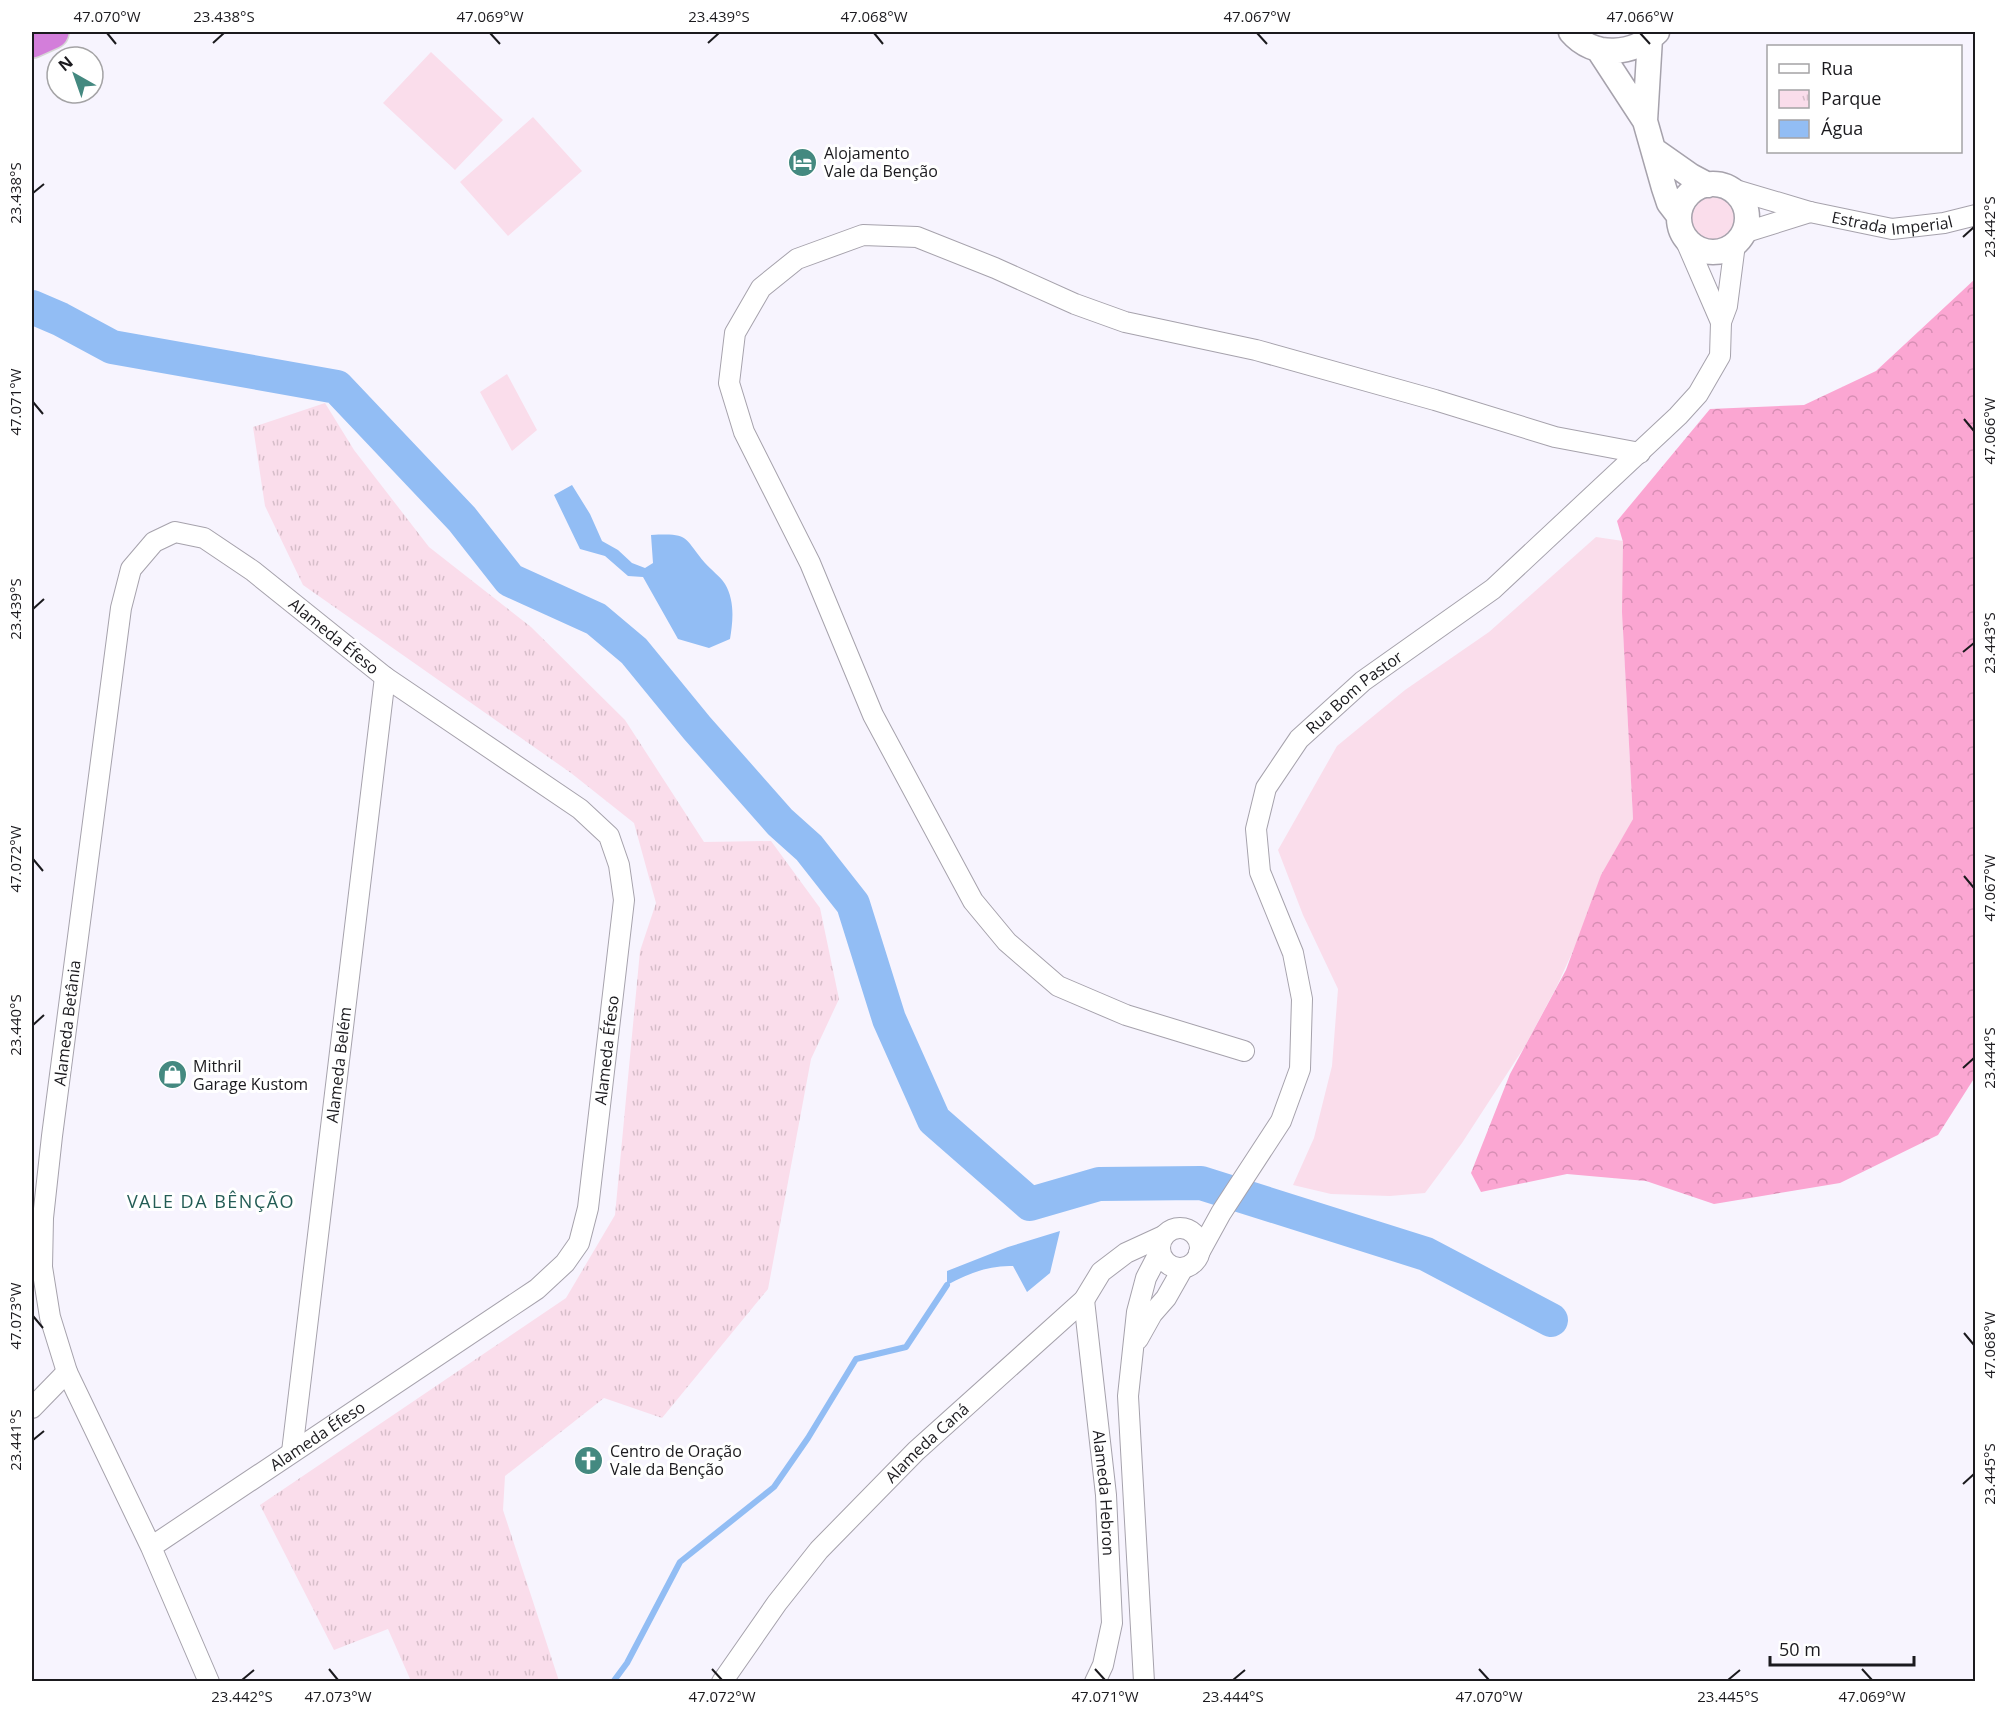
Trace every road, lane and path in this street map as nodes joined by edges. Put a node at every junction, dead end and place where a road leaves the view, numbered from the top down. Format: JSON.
{"nodes":[{"id":1,"x":52,"y":32,"type":"edge"},
{"id":2,"x":1571,"y":32,"type":"edge"},
{"id":3,"x":1654,"y":35,"type":"edge"},
{"id":4,"x":32,"y":41,"type":"edge"},
{"id":5,"x":1598,"y":49,"type":"junction"},
{"id":6,"x":1645,"y":121,"type":"junction"},
{"id":7,"x":1654,"y":150,"type":"junction"},
{"id":8,"x":1719,"y":186,"type":"junction"},
{"id":9,"x":1810,"y":212,"type":"junction"},
{"id":10,"x":1976,"y":215,"type":"edge"},
{"id":11,"x":1679,"y":216,"type":"junction"},
{"id":12,"x":1685,"y":239,"type":"junction"},
{"id":13,"x":1739,"y":239,"type":"junction"},
{"id":14,"x":1721,"y":322,"type":"junction"},
{"id":15,"x":1640,"y":453,"type":"junction"},
{"id":16,"x":204,"y":538,"type":"joint"},
{"id":17,"x":385,"y":677,"type":"junction"},
{"id":18,"x":1244,"y":1051,"type":"dead end"},
{"id":19,"x":1226,"y":1206,"type":"junction"},
{"id":20,"x":1167,"y":1238,"type":"junction"},
{"id":21,"x":1199,"y":1253,"type":"junction"},
{"id":22,"x":1182,"y":1268,"type":"junction"},
{"id":23,"x":1084,"y":1300,"type":"junction"},
{"id":24,"x":1132,"y":1349,"type":"junction"},
{"id":25,"x":67,"y":1372,"type":"junction"},
{"id":26,"x":32,"y":1408,"type":"edge"},
{"id":27,"x":292,"y":1452,"type":"junction"},
{"id":28,"x":151,"y":1547,"type":"junction"},
{"id":29,"x":209,"y":1682,"type":"edge"},
{"id":30,"x":722,"y":1682,"type":"edge"},
{"id":31,"x":1095,"y":1682,"type":"edge"},
{"id":32,"x":1144,"y":1682,"type":"edge"}],
"edges":[{"from":1,"to":4,"type":"highway"},
{"from":2,"to":5,"type":"street"},
{"from":3,"to":5,"type":"street"},
{"from":3,"to":6,"type":"street"},
{"from":5,"to":6,"type":"street"},
{"from":6,"to":7,"type":"street"},
{"from":7,"to":8,"type":"street"},
{"from":7,"to":11,"type":"street"},
{"from":8,"to":9,"type":"street","name":"Estrada Imperial"},
{"from":8,"to":11,"type":"street"},
{"from":8,"to":13,"type":"street"},
{"from":9,"to":10,"type":"street","name":"Estrada Imperial"},
{"from":9,"to":13,"type":"street","name":"Estrada Imperial"},
{"from":11,"to":12,"type":"street"},
{"from":12,"to":13,"type":"street"},
{"from":12,"to":14,"type":"street","name":"Rua Bom Pastor"},
{"from":13,"to":14,"type":"street","name":"Rua Bom Pastor"},
{"from":14,"to":15,"type":"street","name":"Rua Bom Pastor"},
{"from":15,"to":18,"type":"street"},
{"from":15,"to":19,"type":"street","name":"Rua Bom Pastor"},
{"from":16,"to":17,"type":"street","name":"Alameda Éfeso"},
{"from":16,"to":25,"type":"street","name":"Alameda Betânia"},
{"from":17,"to":27,"type":"street","name":"Alameda Belém"},
{"from":17,"to":27,"type":"street","name":"Alameda Éfeso"},
{"from":19,"to":20,"type":"street"},
{"from":19,"to":21,"type":"street"},
{"from":20,"to":21,"type":"street"},
{"from":20,"to":22,"type":"street"},
{"from":20,"to":23,"type":"street","name":"Alameda Caná"},
{"from":20,"to":24,"type":"street"},
{"from":21,"to":22,"type":"street"},
{"from":22,"to":24,"type":"street"},
{"from":23,"to":30,"type":"street","name":"Alameda Caná"},
{"from":23,"to":31,"type":"street","name":"Alameda Hebron"},
{"from":24,"to":32,"type":"street"},
{"from":25,"to":26,"type":"street"},
{"from":25,"to":28,"type":"street","name":"Alameda Betânia"},
{"from":27,"to":28,"type":"street","name":"Alameda Éfeso"},
{"from":28,"to":29,"type":"street","name":"Alameda Betânia"}]}
